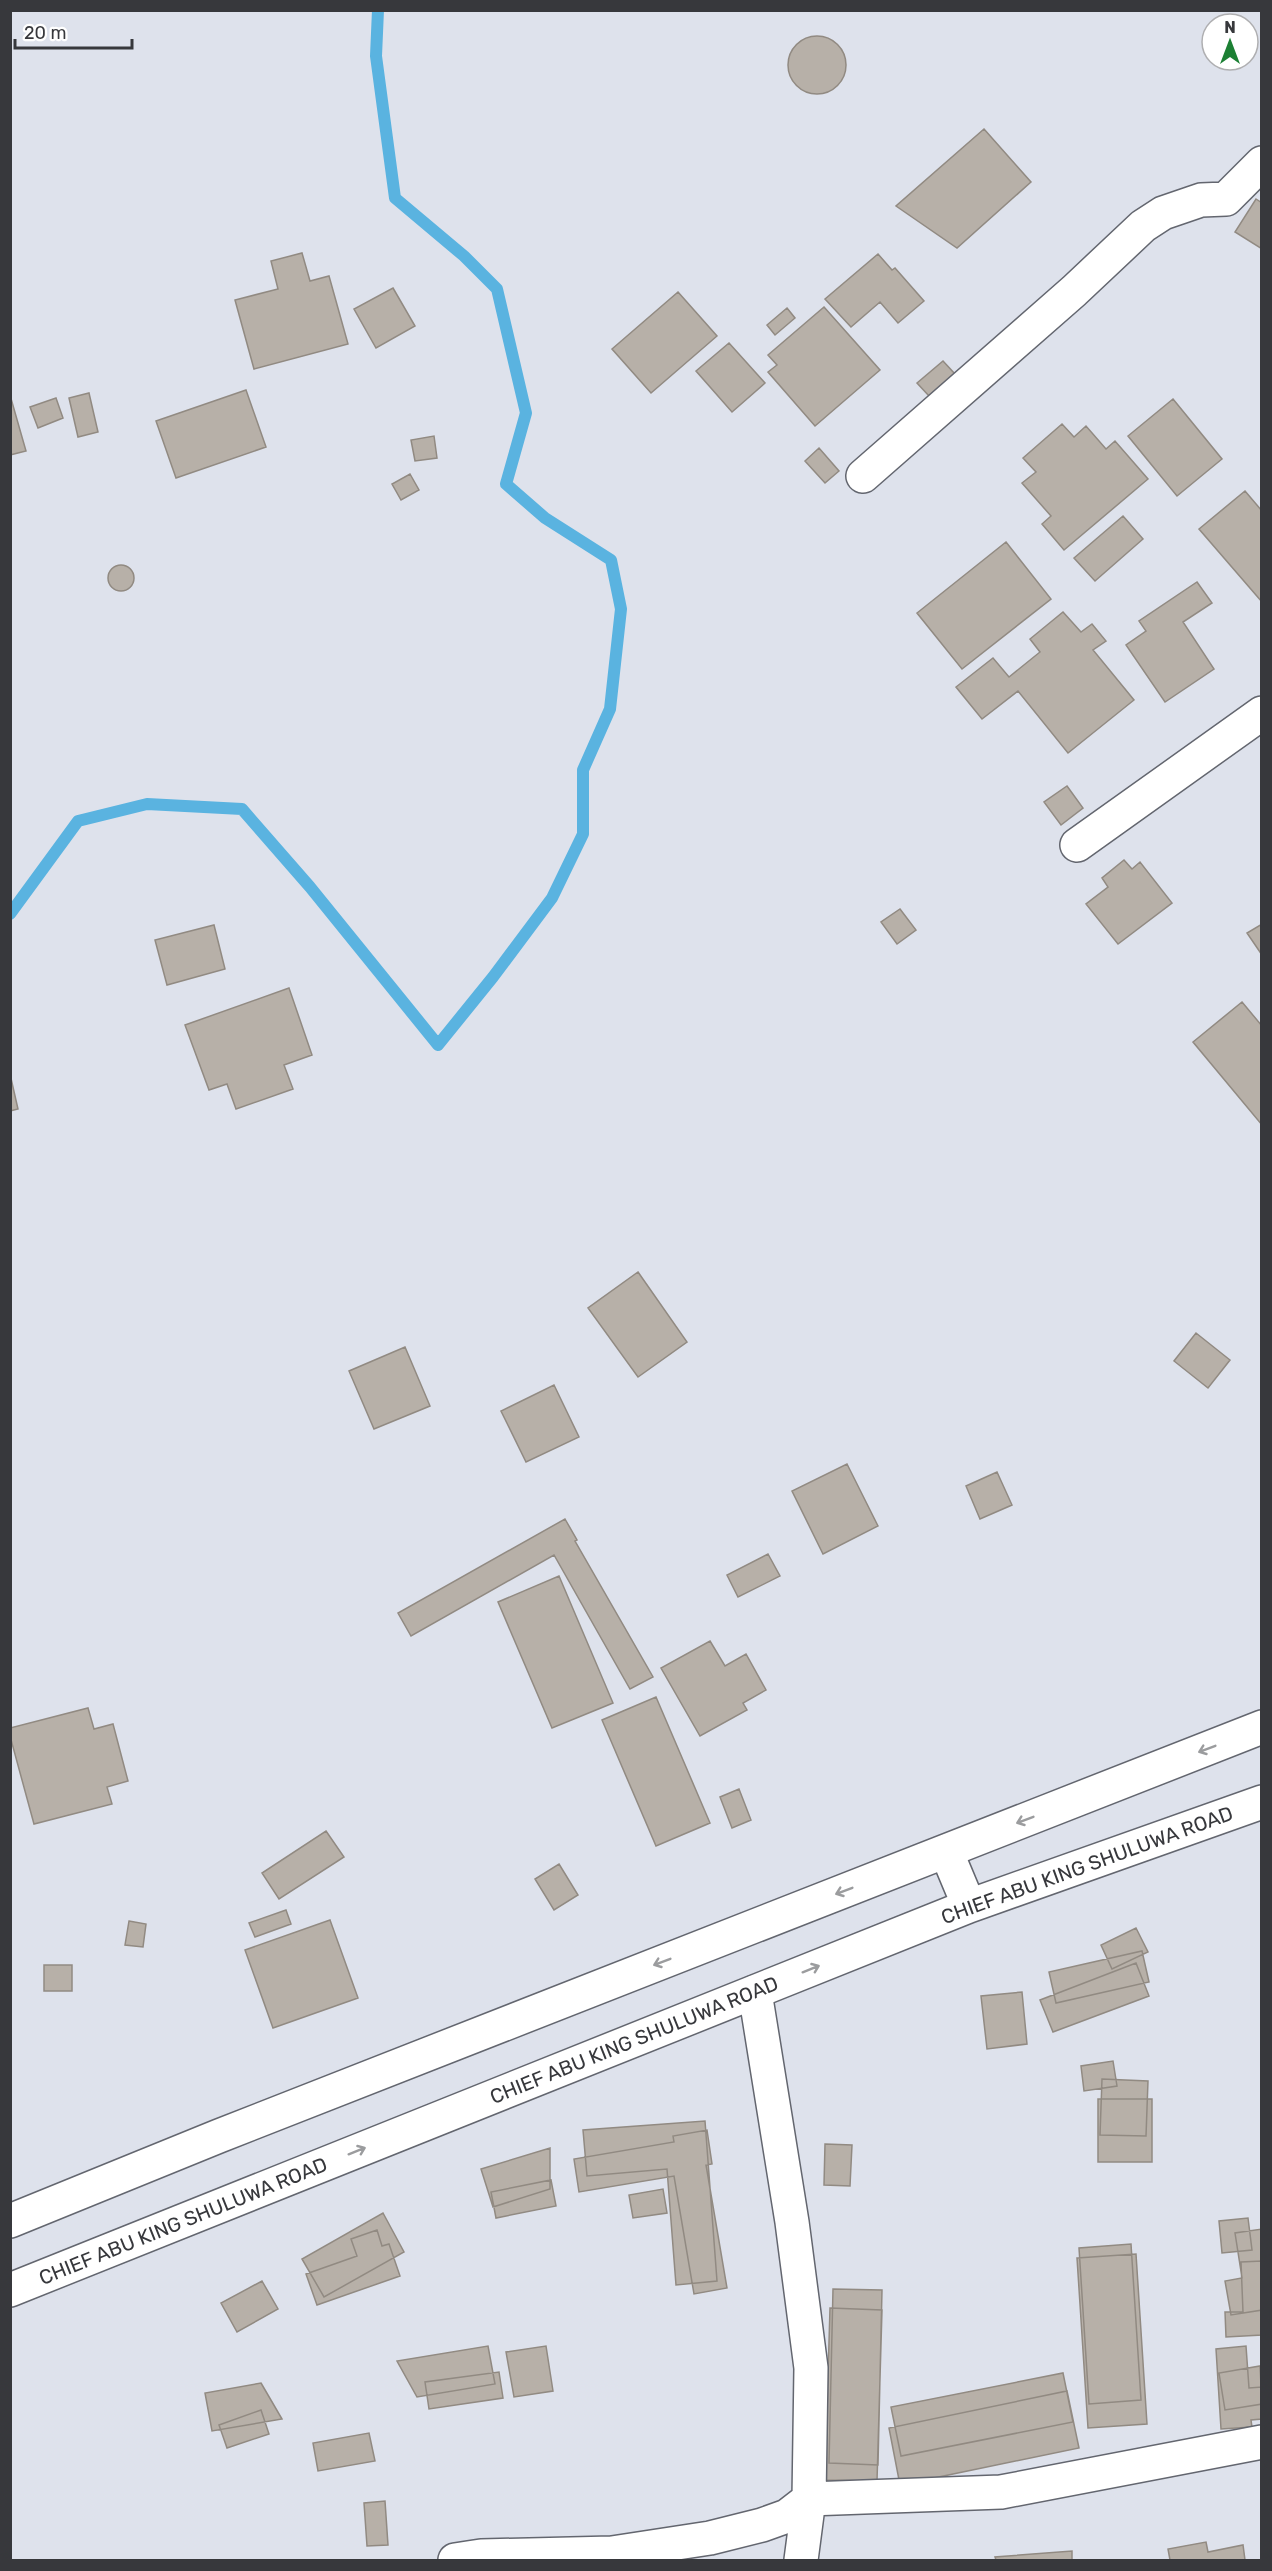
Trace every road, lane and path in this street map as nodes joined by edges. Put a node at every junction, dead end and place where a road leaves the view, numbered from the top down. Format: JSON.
{"nodes":[{"id":1,"x":1262,"y":163,"type":"edge"},
{"id":2,"x":863,"y":476,"type":"dead end"},
{"id":3,"x":1262,"y":713,"type":"edge"},
{"id":4,"x":1077,"y":845,"type":"dead end"},
{"id":5,"x":1262,"y":1727,"type":"edge"},
{"id":6,"x":1262,"y":1802,"type":"edge"},
{"id":7,"x":946,"y":1851,"type":"junction"},
{"id":8,"x":969,"y":1906,"type":"junction"},
{"id":9,"x":755,"y":1992,"type":"junction"},
{"id":10,"x":10,"y":2221,"type":"edge"},
{"id":11,"x":10,"y":2290,"type":"edge"},
{"id":12,"x":1262,"y":2442,"type":"edge"},
{"id":13,"x":809,"y":2499,"type":"junction"},
{"id":14,"x":455,"y":2560,"type":"edge"},
{"id":15,"x":801,"y":2560,"type":"edge"}],
"edges":[{"from":1,"to":2,"type":"street"},
{"from":3,"to":4,"type":"street"},
{"from":5,"to":7,"type":"street","one_way":true},
{"from":6,"to":8,"type":"street","name":"CHIEF ABU KING SHULUWA ROAD"},
{"from":7,"to":8,"type":"street"},
{"from":7,"to":10,"type":"street","one_way":true},
{"from":9,"to":8,"type":"street","name":"CHIEF ABU KING SHULUWA ROAD","one_way":true},
{"from":11,"to":9,"type":"street","name":"CHIEF ABU KING SHULUWA ROAD","one_way":true},
{"from":9,"to":13,"type":"street"},
{"from":12,"to":13,"type":"street"},
{"from":13,"to":14,"type":"street"},
{"from":13,"to":15,"type":"street"}]}
